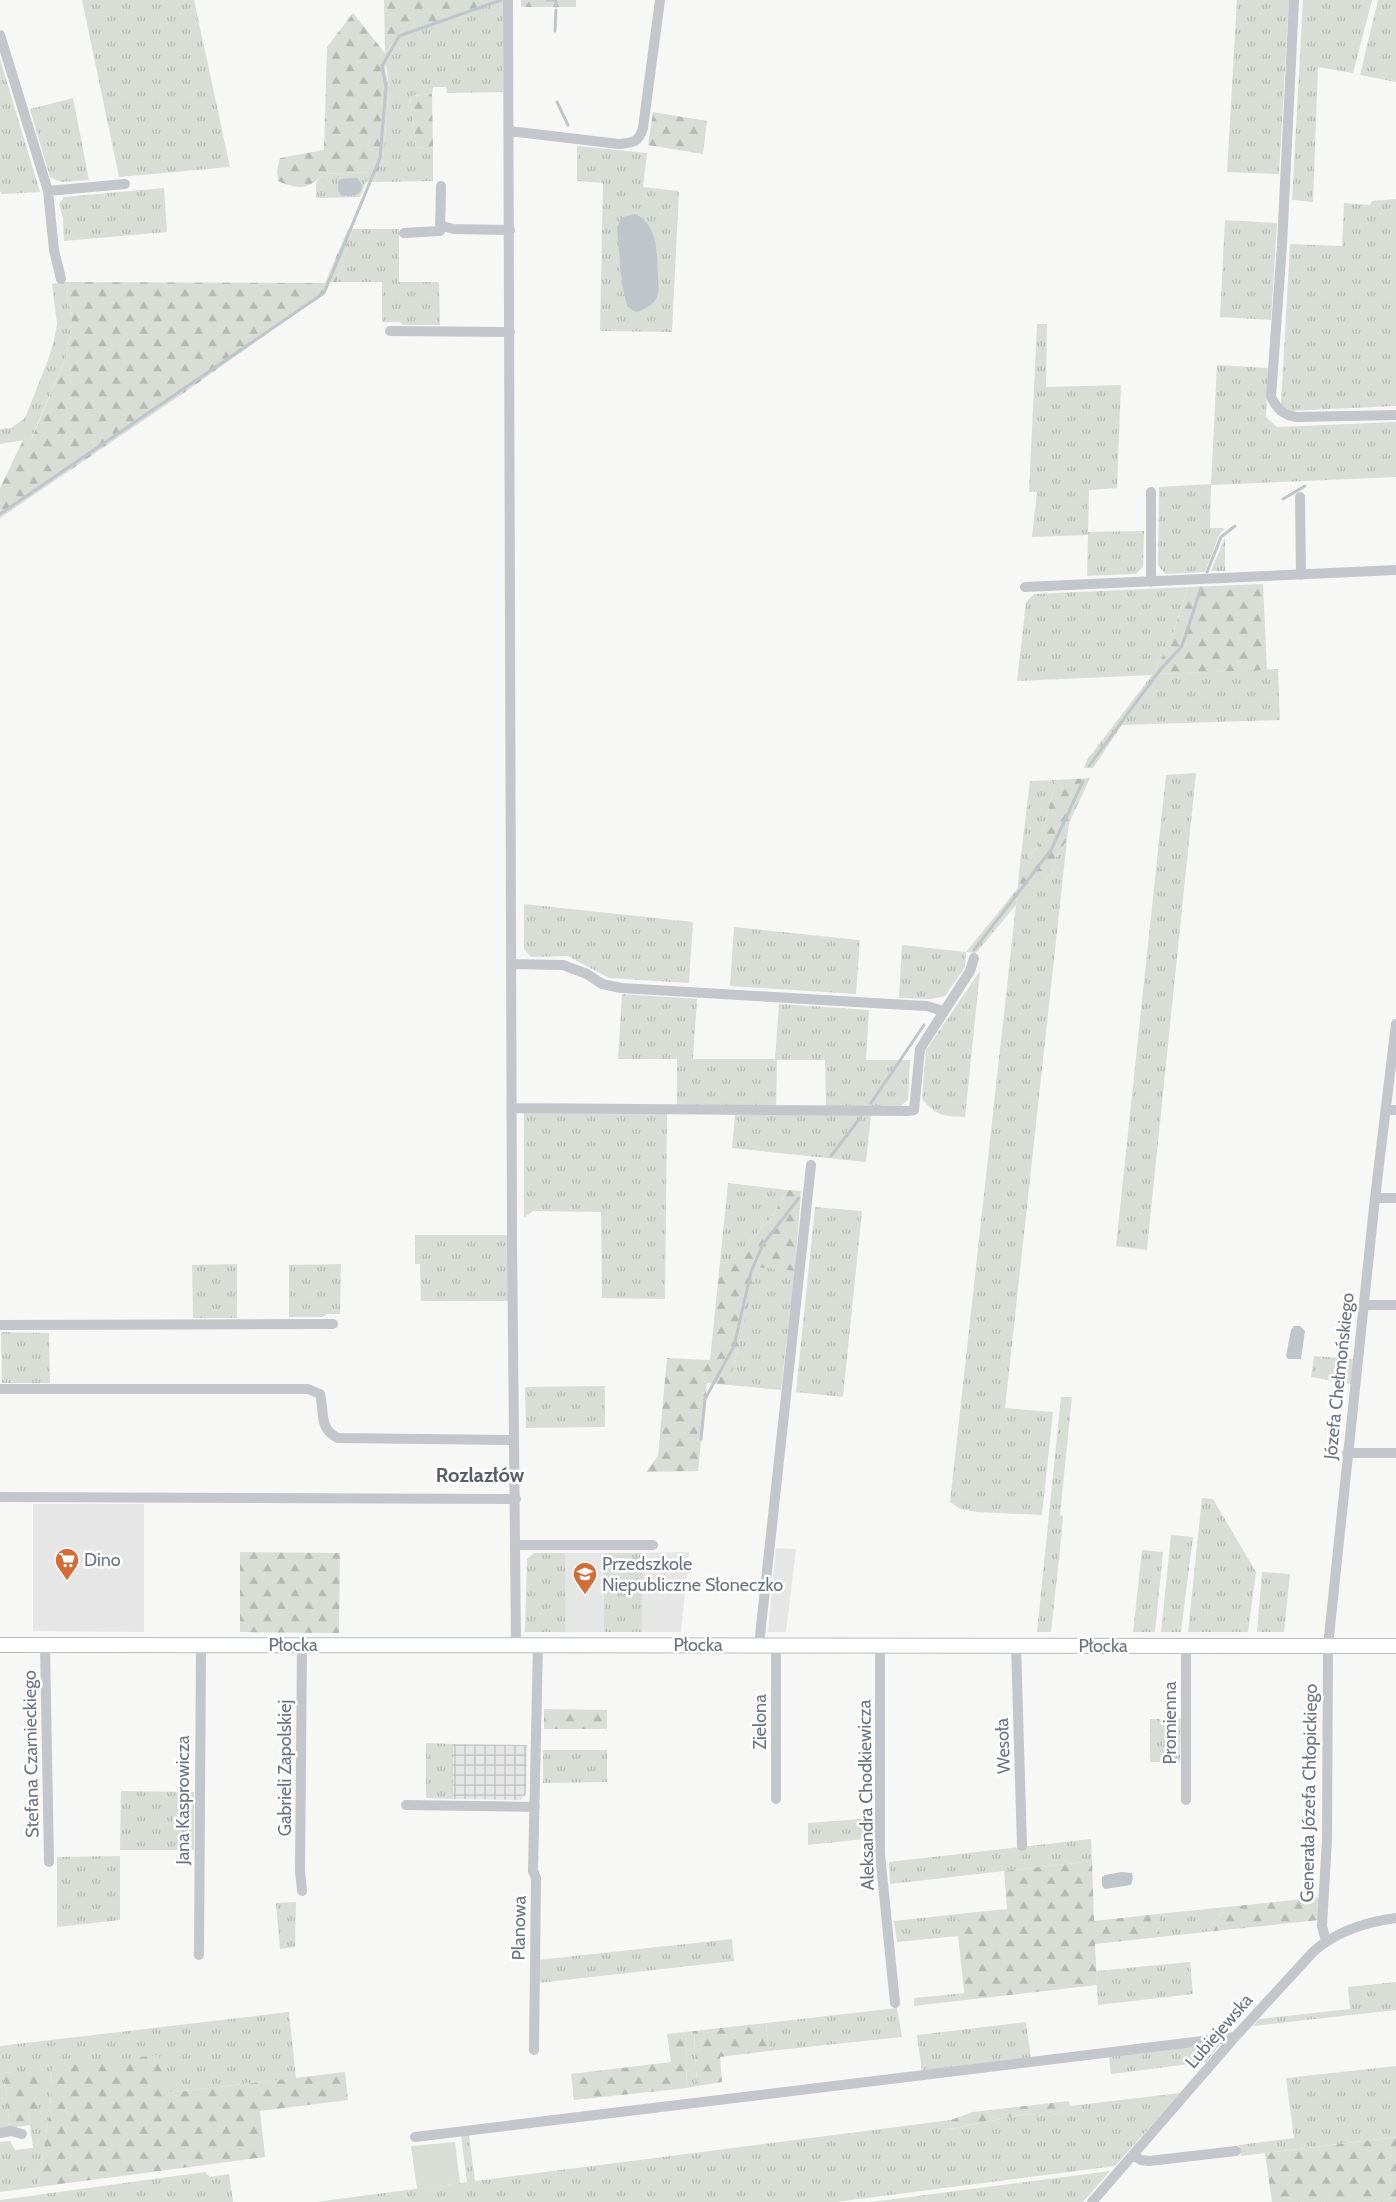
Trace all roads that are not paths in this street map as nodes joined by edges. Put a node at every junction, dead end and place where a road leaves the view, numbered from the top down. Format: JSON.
{"nodes":[{"id":1,"x":508,"y":0,"type":"edge"},
{"id":2,"x":660,"y":0,"type":"edge"},
{"id":3,"x":1294,"y":0,"type":"edge"},
{"id":4,"x":0,"y":35,"type":"edge"},
{"id":5,"x":509,"y":131,"type":"junction"},
{"id":6,"x":125,"y":184,"type":"dead end"},
{"id":7,"x":441,"y":186,"type":"dead end"},
{"id":8,"x":48,"y":191,"type":"junction"},
{"id":9,"x":442,"y":226,"type":"junction"},
{"id":10,"x":510,"y":230,"type":"junction"},
{"id":11,"x":404,"y":233,"type":"dead end"},
{"id":12,"x":61,"y":278,"type":"dead end"},
{"id":13,"x":390,"y":332,"type":"dead end"},
{"id":14,"x":510,"y":332,"type":"junction"},
{"id":15,"x":1396,"y":415,"type":"edge"},
{"id":16,"x":1151,"y":492,"type":"dead end"},
{"id":17,"x":1300,"y":497,"type":"dead end"},
{"id":18,"x":1396,"y":570,"type":"edge"},
{"id":19,"x":1301,"y":575,"type":"junction"},
{"id":20,"x":1151,"y":582,"type":"junction"},
{"id":21,"x":1025,"y":587,"type":"dead end"},
{"id":22,"x":974,"y":958,"type":"dead end"},
{"id":23,"x":511,"y":964,"type":"junction"},
{"id":24,"x":943,"y":1011,"type":"junction"},
{"id":25,"x":1396,"y":1028,"type":"edge"},
{"id":26,"x":512,"y":1108,"type":"junction"},
{"id":27,"x":1391,"y":1110,"type":"edge"},
{"id":28,"x":811,"y":1166,"type":"dead end"},
{"id":29,"x":1375,"y":1198,"type":"junction"},
{"id":30,"x":1396,"y":1198,"type":"edge"},
{"id":31,"x":1364,"y":1306,"type":"junction"},
{"id":32,"x":1396,"y":1306,"type":"edge"},
{"id":33,"x":333,"y":1324,"type":"dead end"},
{"id":34,"x":0,"y":1325,"type":"edge"},
{"id":35,"x":0,"y":1389,"type":"edge"},
{"id":36,"x":514,"y":1440,"type":"junction"},
{"id":37,"x":1396,"y":1452,"type":"edge"},
{"id":38,"x":1347,"y":1453,"type":"junction"},
{"id":39,"x":0,"y":1497,"type":"edge"},
{"id":40,"x":516,"y":1499,"type":"junction"},
{"id":41,"x":516,"y":1545,"type":"junction"},
{"id":42,"x":653,"y":1545,"type":"dead end"},
{"id":43,"x":0,"y":1645,"type":"edge"},
{"id":44,"x":45,"y":1645,"type":"junction"},
{"id":45,"x":201,"y":1645,"type":"junction"},
{"id":46,"x":516,"y":1645,"type":"junction"},
{"id":47,"x":538,"y":1645,"type":"junction"},
{"id":48,"x":759,"y":1645,"type":"junction"},
{"id":49,"x":776,"y":1645,"type":"junction"},
{"id":50,"x":880,"y":1645,"type":"junction"},
{"id":51,"x":1186,"y":1645,"type":"junction"},
{"id":52,"x":302,"y":1646,"type":"junction"},
{"id":53,"x":1016,"y":1646,"type":"junction"},
{"id":54,"x":1328,"y":1646,"type":"junction"},
{"id":55,"x":1396,"y":1646,"type":"edge"},
{"id":56,"x":776,"y":1799,"type":"dead end"},
{"id":57,"x":1186,"y":1800,"type":"dead end"},
{"id":58,"x":406,"y":1805,"type":"dead end"},
{"id":59,"x":535,"y":1807,"type":"junction"},
{"id":60,"x":1022,"y":1846,"type":"dead end"},
{"id":61,"x":49,"y":1862,"type":"dead end"},
{"id":62,"x":302,"y":1891,"type":"dead end"},
{"id":63,"x":1396,"y":1918,"type":"edge"},
{"id":64,"x":1326,"y":1941,"type":"junction"},
{"id":65,"x":198,"y":1955,"type":"dead end"},
{"id":66,"x":895,"y":2003,"type":"dead end"},
{"id":67,"x":1235,"y":2037,"type":"junction"},
{"id":68,"x":534,"y":2050,"type":"dead end"},
{"id":69,"x":0,"y":2132,"type":"edge"},
{"id":70,"x":22,"y":2134,"type":"dead end"},
{"id":71,"x":415,"y":2138,"type":"dead end"},
{"id":72,"x":1236,"y":2151,"type":"dead end"},
{"id":73,"x":1133,"y":2155,"type":"junction"},
{"id":74,"x":1092,"y":2202,"type":"edge"}],
"edges":[{"from":1,"to":5,"type":"street"},
{"from":2,"to":5,"type":"street"},
{"from":3,"to":15,"type":"street"},
{"from":4,"to":8,"type":"street"},
{"from":5,"to":10,"type":"street"},
{"from":6,"to":8,"type":"street"},
{"from":7,"to":9,"type":"street"},
{"from":8,"to":12,"type":"street"},
{"from":9,"to":10,"type":"street"},
{"from":9,"to":11,"type":"street"},
{"from":10,"to":14,"type":"street"},
{"from":13,"to":14,"type":"street"},
{"from":14,"to":23,"type":"street"},
{"from":16,"to":20,"type":"street"},
{"from":17,"to":19,"type":"street"},
{"from":18,"to":19,"type":"street"},
{"from":19,"to":20,"type":"street"},
{"from":20,"to":21,"type":"street"},
{"from":22,"to":24,"type":"street"},
{"from":23,"to":24,"type":"street"},
{"from":23,"to":26,"type":"street"},
{"from":24,"to":26,"type":"street"},
{"from":25,"to":27,"type":"street","name":"Józefa Chełmońskiego"},
{"from":26,"to":36,"type":"street"},
{"from":27,"to":29,"type":"street","name":"Józefa Chełmońskiego"},
{"from":28,"to":48,"type":"street"},
{"from":29,"to":30,"type":"street"},
{"from":29,"to":31,"type":"street","name":"Józefa Chełmońskiego"},
{"from":31,"to":32,"type":"street"},
{"from":31,"to":38,"type":"street","name":"Józefa Chełmońskiego"},
{"from":33,"to":34,"type":"street"},
{"from":35,"to":36,"type":"street"},
{"from":36,"to":40,"type":"street"},
{"from":37,"to":38,"type":"street"},
{"from":38,"to":54,"type":"street","name":"Józefa Chełmońskiego"},
{"from":39,"to":40,"type":"street"},
{"from":40,"to":41,"type":"street"},
{"from":41,"to":42,"type":"street"},
{"from":41,"to":46,"type":"street"},
{"from":43,"to":44,"type":"street","name":"Płocka"},
{"from":44,"to":45,"type":"street","name":"Płocka"},
{"from":44,"to":61,"type":"street","name":"Stefana Czarnieckiego"},
{"from":45,"to":52,"type":"street","name":"Płocka"},
{"from":45,"to":65,"type":"street","name":"Jana Kasprowicza"},
{"from":46,"to":47,"type":"street","name":"Płocka"},
{"from":46,"to":52,"type":"street","name":"Płocka"},
{"from":47,"to":48,"type":"street","name":"Płocka"},
{"from":47,"to":59,"type":"street","name":"Planowa"},
{"from":48,"to":49,"type":"street","name":"Płocka"},
{"from":49,"to":50,"type":"street","name":"Płocka"},
{"from":49,"to":56,"type":"street","name":"Zielona"},
{"from":50,"to":53,"type":"street","name":"Płocka"},
{"from":50,"to":66,"type":"street","name":"Aleksandra Chodkiewicza"},
{"from":51,"to":53,"type":"street","name":"Płocka"},
{"from":51,"to":54,"type":"street","name":"Płocka"},
{"from":51,"to":57,"type":"street","name":"Promienna"},
{"from":52,"to":62,"type":"street","name":"Gabrieli Zapolskiej"},
{"from":53,"to":60,"type":"street","name":"Wesoła"},
{"from":54,"to":55,"type":"street","name":"Płocka"},
{"from":54,"to":64,"type":"street","name":"Generała Józefa Chłopickiego"},
{"from":58,"to":59,"type":"street"},
{"from":59,"to":68,"type":"street","name":"Planowa"},
{"from":63,"to":64,"type":"street","name":"Lubiejewska"},
{"from":64,"to":67,"type":"street","name":"Lubiejewska"},
{"from":67,"to":71,"type":"street"},
{"from":67,"to":73,"type":"street","name":"Lubiejewska"},
{"from":69,"to":70,"type":"street"},
{"from":72,"to":73,"type":"street"},
{"from":73,"to":74,"type":"street","name":"Lubiejewska"}]}
